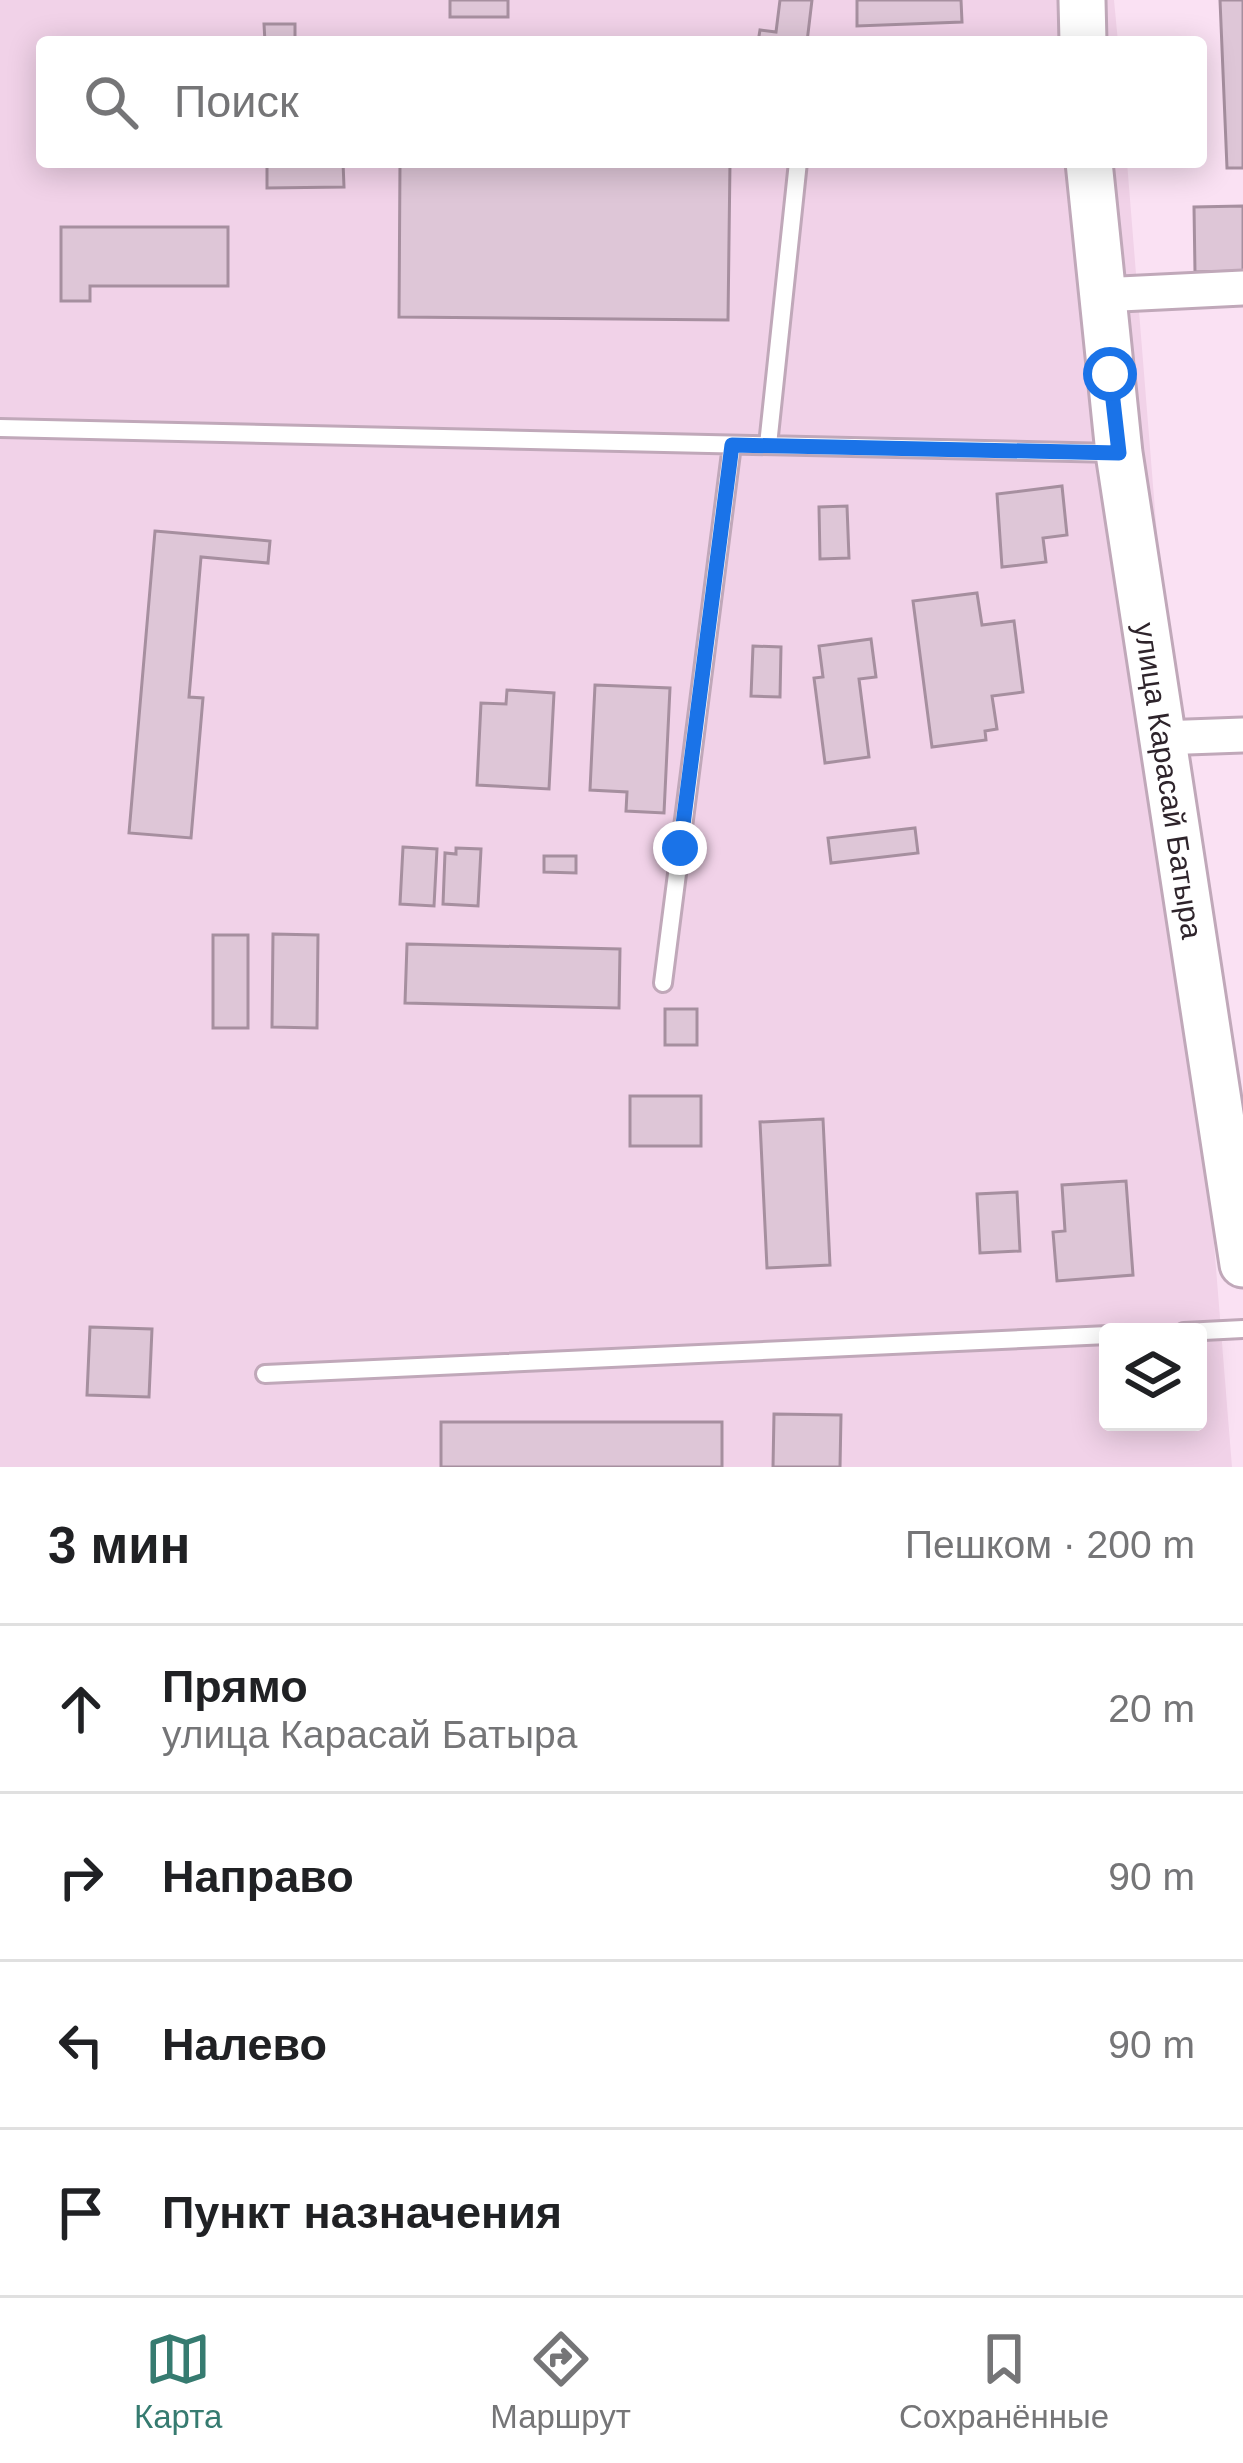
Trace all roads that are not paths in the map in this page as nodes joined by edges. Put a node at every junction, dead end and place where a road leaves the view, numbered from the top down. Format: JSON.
{"nodes":[{"id":1,"x":1082,"y":0,"type":"edge"},
{"id":2,"x":1083,"y":36,"type":"edge"},
{"id":3,"x":797,"y":168,"type":"edge"},
{"id":4,"x":1089,"y":168,"type":"edge"},
{"id":5,"x":1243,"y":288,"type":"edge"},
{"id":6,"x":1100,"y":295,"type":"junction"},
{"id":7,"x":0,"y":428,"type":"edge"},
{"id":8,"x":732,"y":445,"type":"junction"},
{"id":9,"x":768,"y":446,"type":"junction"},
{"id":10,"x":1119,"y":453,"type":"junction"},
{"id":11,"x":1243,"y":735,"type":"edge"},
{"id":12,"x":1160,"y":739,"type":"junction"},
{"id":13,"x":663,"y":983,"type":"dead end"},
{"id":14,"x":1243,"y":1264,"type":"edge"},
{"id":15,"x":1243,"y":1329,"type":"edge"},
{"id":16,"x":1207,"y":1331,"type":"edge"},
{"id":17,"x":1099,"y":1336,"type":"edge"},
{"id":18,"x":265,"y":1374,"type":"dead end"}],
"edges":[{"from":1,"to":2,"type":"main road"},
{"from":3,"to":9,"type":"lane"},
{"from":4,"to":6,"type":"main road","name":"улица Карасай Батыра"},
{"from":5,"to":6,"type":"street"},
{"from":6,"to":10,"type":"main road","name":"улица Карасай Батыра"},
{"from":7,"to":8,"type":"lane"},
{"from":8,"to":9,"type":"lane"},
{"from":8,"to":13,"type":"lane"},
{"from":9,"to":10,"type":"lane"},
{"from":10,"to":12,"type":"main road","name":"улица Карасай Батыра"},
{"from":11,"to":12,"type":"street"},
{"from":12,"to":14,"type":"main road","name":"улица Карасай Батыра"},
{"from":15,"to":16,"type":"lane"},
{"from":17,"to":18,"type":"lane"}]}
